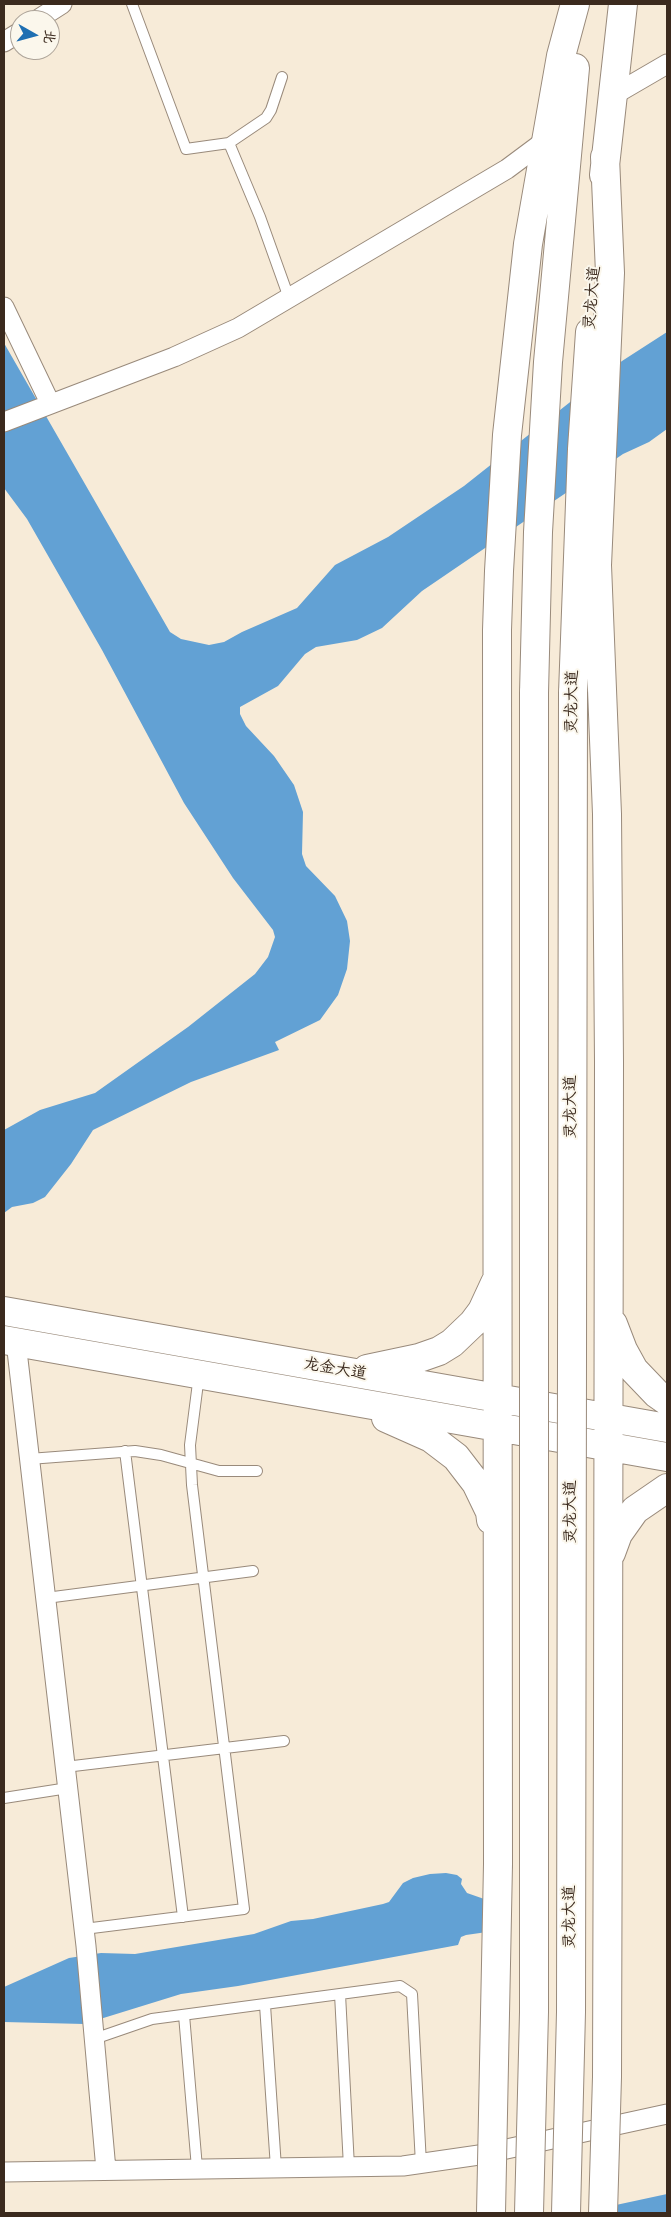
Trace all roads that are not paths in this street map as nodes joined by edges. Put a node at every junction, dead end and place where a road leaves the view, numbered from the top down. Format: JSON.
{"nodes":[{"id":1,"x":132,"y":4,"type":"edge"},
{"id":2,"x":575,"y":4,"type":"edge"},
{"id":3,"x":583,"y":4,"type":"edge"},
{"id":4,"x":623,"y":4,"type":"edge"},
{"id":5,"x":667,"y":64,"type":"edge"},
{"id":6,"x":282,"y":77,"type":"dead end"},
{"id":7,"x":612,"y":96,"type":"junction"},
{"id":8,"x":569,"y":123,"type":"junction"},
{"id":9,"x":545,"y":141,"type":"junction"},
{"id":10,"x":229,"y":143,"type":"junction"},
{"id":11,"x":605,"y":157,"type":"junction"},
{"id":12,"x":289,"y":298,"type":"junction"},
{"id":13,"x":4,"y":307,"type":"edge"},
{"id":14,"x":50,"y":403,"type":"junction"},
{"id":15,"x":4,"y":422,"type":"edge"},
{"id":16,"x":497,"y":1272,"type":"junction"},
{"id":17,"x":4,"y":1311,"type":"edge"},
{"id":18,"x":608,"y":1311,"type":"junction"},
{"id":19,"x":10,"y":1341,"type":"edge"},
{"id":20,"x":345,"y":1371,"type":"junction"},
{"id":21,"x":199,"y":1374,"type":"junction"},
{"id":22,"x":497,"y":1398,"type":"junction"},
{"id":23,"x":341,"y":1399,"type":"junction"},
{"id":24,"x":667,"y":1401,"type":"edge"},
{"id":25,"x":608,"y":1418,"type":"junction"},
{"id":26,"x":497,"y":1427,"type":"junction"},
{"id":27,"x":667,"y":1428,"type":"edge"},
{"id":28,"x":608,"y":1446,"type":"junction"},
{"id":29,"x":125,"y":1451,"type":"junction"},
{"id":30,"x":667,"y":1457,"type":"edge"},
{"id":31,"x":29,"y":1459,"type":"junction"},
{"id":32,"x":191,"y":1464,"type":"junction"},
{"id":33,"x":257,"y":1471,"type":"dead end"},
{"id":34,"x":667,"y":1488,"type":"edge"},
{"id":35,"x":497,"y":1555,"type":"junction"},
{"id":36,"x":253,"y":1571,"type":"dead end"},
{"id":37,"x":608,"y":1574,"type":"junction"},
{"id":38,"x":203,"y":1578,"type":"junction"},
{"id":39,"x":142,"y":1586,"type":"junction"},
{"id":40,"x":46,"y":1598,"type":"junction"},
{"id":41,"x":284,"y":1741,"type":"dead end"},
{"id":42,"x":224,"y":1748,"type":"junction"},
{"id":43,"x":163,"y":1756,"type":"junction"},
{"id":44,"x":65,"y":1767,"type":"junction"},
{"id":45,"x":68,"y":1788,"type":"junction"},
{"id":46,"x":4,"y":1798,"type":"edge"},
{"id":47,"x":183,"y":1917,"type":"junction"},
{"id":48,"x":85,"y":1937,"type":"junction"},
{"id":49,"x":340,"y":1994,"type":"junction"},
{"id":50,"x":265,"y":2005,"type":"junction"},
{"id":51,"x":184,"y":2015,"type":"junction"},
{"id":52,"x":94,"y":2034,"type":"junction"},
{"id":53,"x":667,"y":2114,"type":"edge"},
{"id":54,"x":421,"y":2164,"type":"junction"},
{"id":55,"x":349,"y":2166,"type":"junction"},
{"id":56,"x":197,"y":2168,"type":"junction"},
{"id":57,"x":276,"y":2168,"type":"junction"},
{"id":58,"x":106,"y":2170,"type":"junction"},
{"id":59,"x":4,"y":2172,"type":"edge"},
{"id":60,"x":491,"y":2213,"type":"edge"},
{"id":61,"x":529,"y":2213,"type":"edge"},
{"id":62,"x":566,"y":2213,"type":"edge"},
{"id":63,"x":602,"y":2213,"type":"edge"}],
"edges":[{"from":1,"to":10,"type":"lane"},
{"from":2,"to":9,"type":"main road"},
{"from":3,"to":8,"type":"main road"},
{"from":4,"to":7,"type":"main road","name":"灵龙大道"},
{"from":5,"to":7,"type":"street"},
{"from":6,"to":10,"type":"lane"},
{"from":7,"to":11,"type":"main road","name":"灵龙大道"},
{"from":8,"to":9,"type":"street"},
{"from":8,"to":61,"type":"main road","bridge":true},
{"from":9,"to":12,"type":"street"},
{"from":9,"to":16,"type":"main road"},
{"from":10,"to":12,"type":"lane"},
{"from":11,"to":18,"type":"main road"},
{"from":11,"to":62,"type":"main road","name":"灵龙大道","bridge":true},
{"from":12,"to":14,"type":"street"},
{"from":13,"to":14,"type":"street"},
{"from":14,"to":15,"type":"street"},
{"from":16,"to":20,"type":"main road"},
{"from":16,"to":22,"type":"main road"},
{"from":17,"to":20,"type":"main road","name":"龙金大道"},
{"from":18,"to":24,"type":"main road"},
{"from":18,"to":25,"type":"main road"},
{"from":19,"to":21,"type":"main road","name":"龙金大道"},
{"from":19,"to":31,"type":"street"},
{"from":20,"to":22,"type":"main road","name":"龙金大道"},
{"from":21,"to":23,"type":"main road","name":"龙金大道"},
{"from":21,"to":32,"type":"lane"},
{"from":22,"to":25,"type":"main road","name":"龙金大道"},
{"from":22,"to":26,"type":"main road"},
{"from":23,"to":26,"type":"main road","name":"龙金大道"},
{"from":23,"to":35,"type":"main road"},
{"from":25,"to":27,"type":"main road","name":"龙金大道"},
{"from":25,"to":28,"type":"main road"},
{"from":26,"to":28,"type":"main road","name":"龙金大道"},
{"from":26,"to":35,"type":"main road"},
{"from":28,"to":30,"type":"main road","name":"龙金大道"},
{"from":28,"to":37,"type":"main road"},
{"from":29,"to":31,"type":"lane"},
{"from":29,"to":32,"type":"lane"},
{"from":29,"to":39,"type":"lane"},
{"from":31,"to":40,"type":"street"},
{"from":32,"to":33,"type":"lane"},
{"from":32,"to":38,"type":"lane"},
{"from":34,"to":37,"type":"main road"},
{"from":35,"to":60,"type":"main road","bridge":true},
{"from":36,"to":38,"type":"lane"},
{"from":37,"to":63,"type":"main road","bridge":true},
{"from":38,"to":39,"type":"lane"},
{"from":38,"to":42,"type":"lane"},
{"from":39,"to":40,"type":"lane"},
{"from":39,"to":43,"type":"lane"},
{"from":40,"to":44,"type":"street"},
{"from":41,"to":42,"type":"lane"},
{"from":42,"to":43,"type":"lane"},
{"from":42,"to":47,"type":"lane"},
{"from":43,"to":44,"type":"lane"},
{"from":43,"to":47,"type":"lane"},
{"from":44,"to":45,"type":"street"},
{"from":45,"to":46,"type":"lane"},
{"from":45,"to":48,"type":"street"},
{"from":47,"to":48,"type":"lane"},
{"from":48,"to":52,"type":"street"},
{"from":49,"to":50,"type":"lane"},
{"from":49,"to":54,"type":"lane"},
{"from":49,"to":55,"type":"lane"},
{"from":50,"to":51,"type":"lane"},
{"from":50,"to":57,"type":"lane"},
{"from":51,"to":52,"type":"lane"},
{"from":51,"to":56,"type":"lane"},
{"from":52,"to":58,"type":"street"},
{"from":53,"to":54,"type":"street"},
{"from":54,"to":55,"type":"street"},
{"from":55,"to":57,"type":"street"},
{"from":56,"to":57,"type":"street"},
{"from":56,"to":58,"type":"street"},
{"from":58,"to":59,"type":"street"}]}
